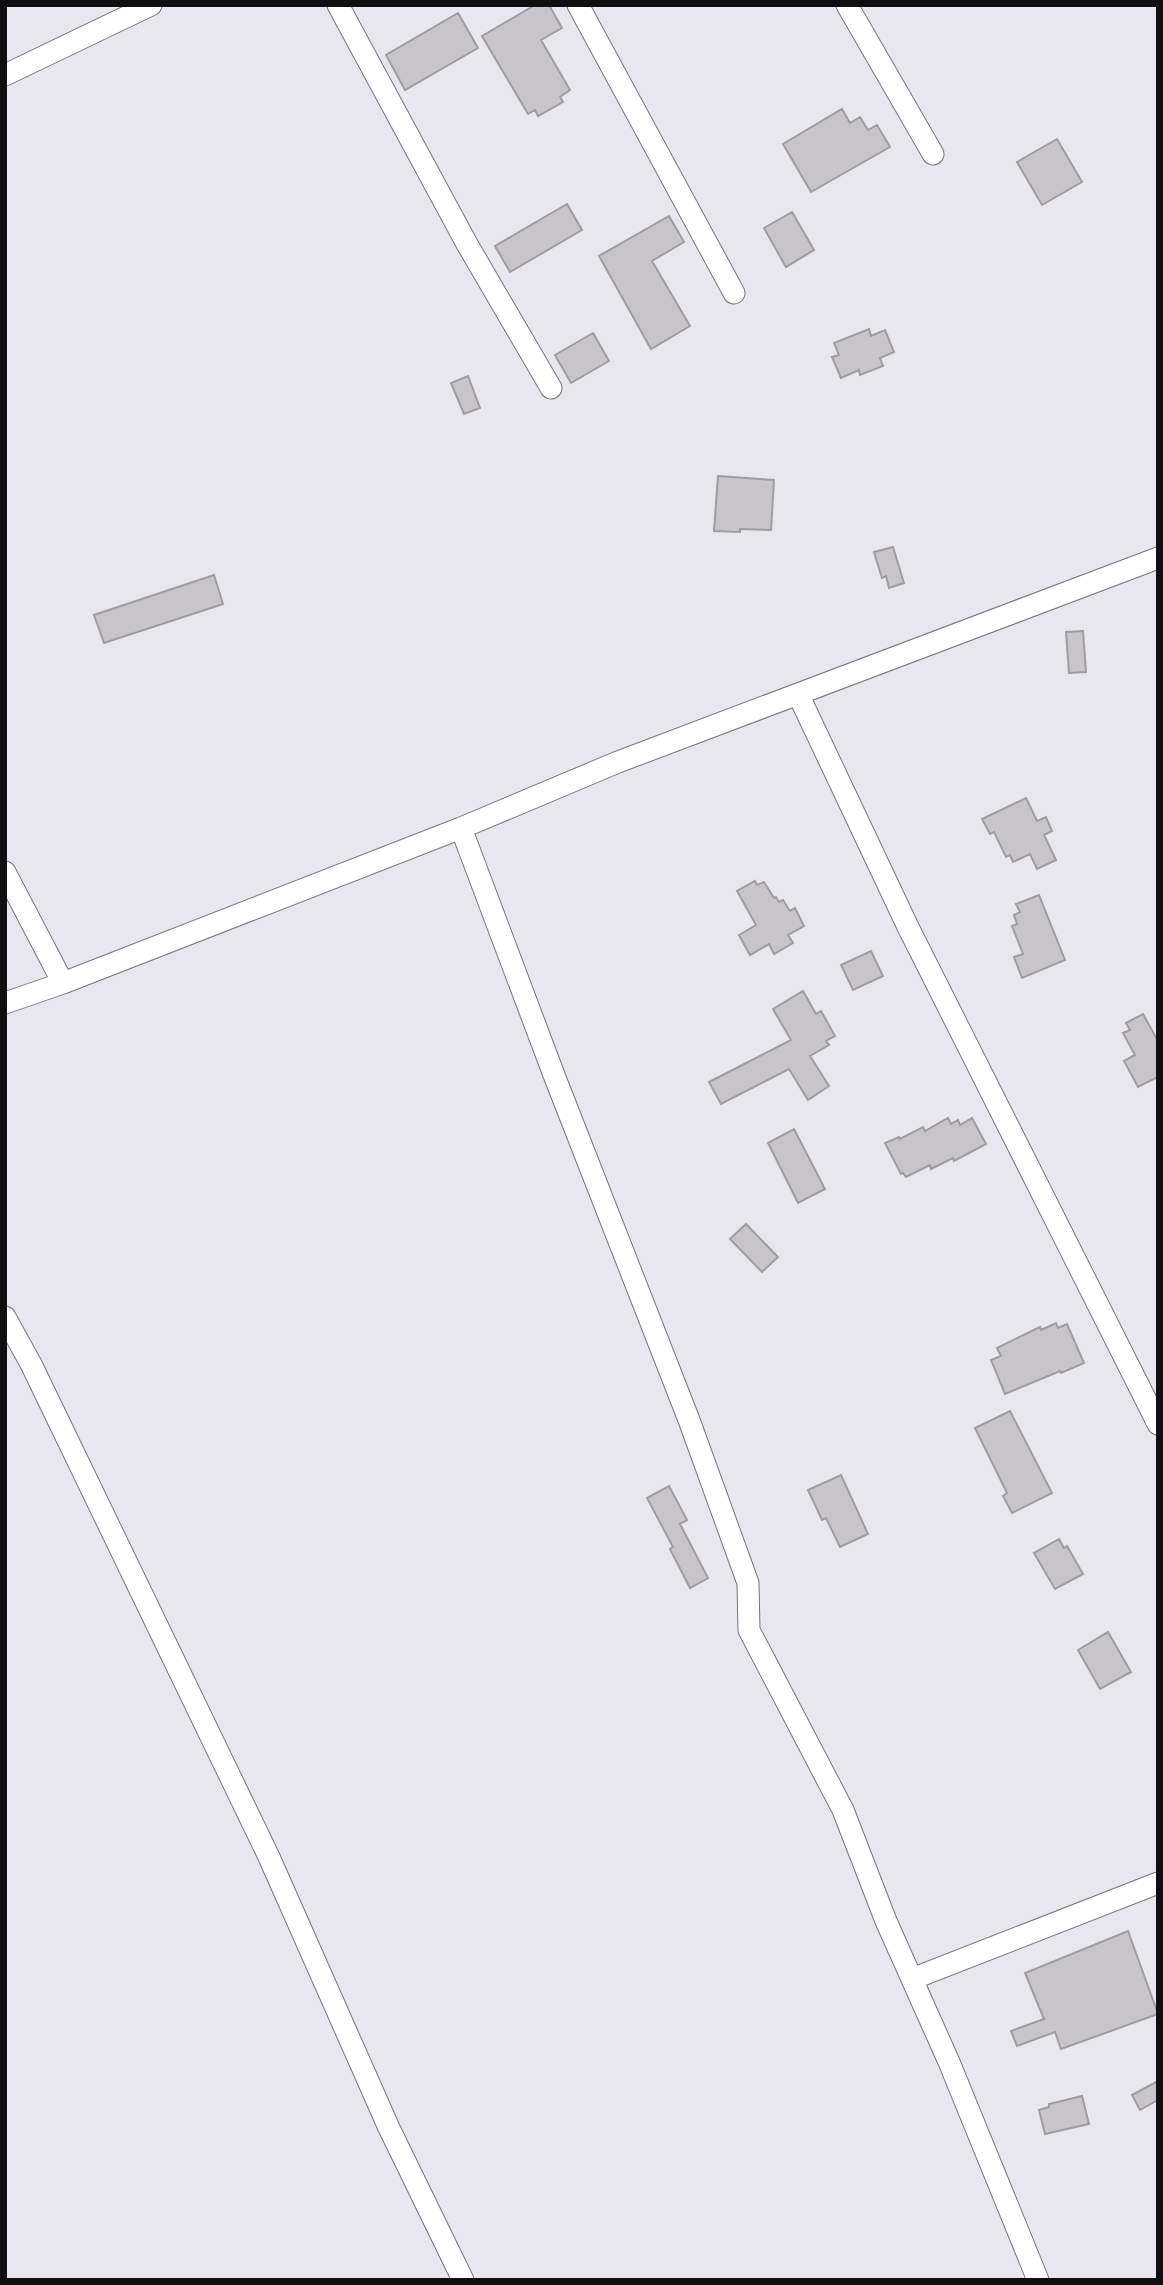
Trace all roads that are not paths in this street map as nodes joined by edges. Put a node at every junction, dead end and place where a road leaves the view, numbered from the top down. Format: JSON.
{"nodes":[{"id":1,"x":151,"y":5,"type":"edge"},
{"id":2,"x":338,"y":5,"type":"edge"},
{"id":3,"x":578,"y":5,"type":"edge"},
{"id":4,"x":847,"y":5,"type":"edge"},
{"id":5,"x":5,"y":75,"type":"edge"},
{"id":6,"x":933,"y":155,"type":"dead end"},
{"id":7,"x":734,"y":293,"type":"dead end"},
{"id":8,"x":551,"y":388,"type":"dead end"},
{"id":9,"x":1158,"y":558,"type":"edge"},
{"id":10,"x":798,"y":694,"type":"junction"},
{"id":11,"x":461,"y":828,"type":"junction"},
{"id":12,"x":5,"y":873,"type":"edge"},
{"id":13,"x":63,"y":983,"type":"junction"},
{"id":14,"x":5,"y":1003,"type":"edge"},
{"id":15,"x":5,"y":1317,"type":"edge"},
{"id":16,"x":1158,"y":1424,"type":"edge"},
{"id":17,"x":1158,"y":1883,"type":"edge"},
{"id":18,"x":912,"y":1979,"type":"junction"},
{"id":19,"x":463,"y":2280,"type":"edge"},
{"id":20,"x":1038,"y":2280,"type":"edge"}],
"edges":[{"from":1,"to":5,"type":"street"},
{"from":2,"to":8,"type":"street"},
{"from":3,"to":7,"type":"street"},
{"from":4,"to":6,"type":"street"},
{"from":9,"to":10,"type":"street"},
{"from":10,"to":11,"type":"street"},
{"from":10,"to":16,"type":"street"},
{"from":11,"to":13,"type":"street"},
{"from":11,"to":18,"type":"street"},
{"from":12,"to":13,"type":"street"},
{"from":13,"to":14,"type":"street"},
{"from":15,"to":19,"type":"street"},
{"from":17,"to":18,"type":"street"},
{"from":18,"to":20,"type":"street"}]}
